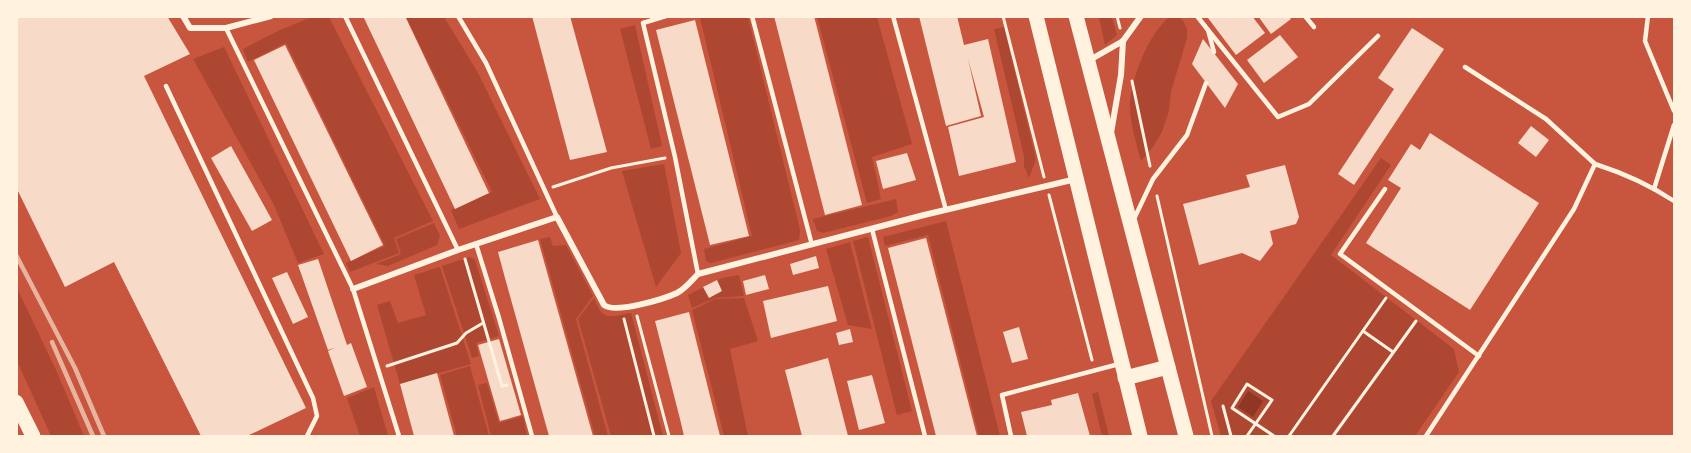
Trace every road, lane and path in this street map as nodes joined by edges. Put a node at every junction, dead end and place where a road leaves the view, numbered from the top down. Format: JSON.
{"nodes":[{"id":1,"x":183,"y":16,"type":"edge"},
{"id":2,"x":271,"y":16,"type":"edge"},
{"id":3,"x":345,"y":16,"type":"edge"},
{"id":4,"x":458,"y":16,"type":"edge"},
{"id":5,"x":666,"y":16,"type":"edge"},
{"id":6,"x":752,"y":16,"type":"edge"},
{"id":7,"x":893,"y":16,"type":"edge"},
{"id":8,"x":1036,"y":16,"type":"edge"},
{"id":9,"x":1076,"y":16,"type":"edge"},
{"id":10,"x":1117,"y":16,"type":"edge"},
{"id":11,"x":1141,"y":16,"type":"edge"},
{"id":12,"x":1197,"y":16,"type":"edge"},
{"id":13,"x":1305,"y":16,"type":"edge"},
{"id":14,"x":1648,"y":16,"type":"edge"},
{"id":15,"x":1314,"y":27,"type":"dead end"},
{"id":16,"x":226,"y":28,"type":"junction"},
{"id":17,"x":1208,"y":30,"type":"junction"},
{"id":18,"x":1378,"y":36,"type":"dead end"},
{"id":19,"x":1123,"y":41,"type":"junction"},
{"id":20,"x":1214,"y":52,"type":"dead end"},
{"id":21,"x":1088,"y":61,"type":"junction"},
{"id":22,"x":1465,"y":67,"type":"dead end"},
{"id":23,"x":1131,"y":76,"type":"dead end"},
{"id":24,"x":1206,"y":83,"type":"dead end"},
{"id":25,"x":166,"y":86,"type":"dead end"},
{"id":26,"x":1674,"y":111,"type":"edge"},
{"id":27,"x":1674,"y":125,"type":"edge"},
{"id":28,"x":1109,"y":143,"type":"junction"},
{"id":29,"x":675,"y":157,"type":"junction"},
{"id":30,"x":1595,"y":164,"type":"junction"},
{"id":31,"x":1076,"y":179,"type":"junction"},
{"id":32,"x":1153,"y":179,"type":"junction"},
{"id":33,"x":1385,"y":189,"type":"dead end"},
{"id":34,"x":1654,"y":189,"type":"junction"},
{"id":35,"x":546,"y":190,"type":"junction"},
{"id":36,"x":1674,"y":201,"type":"edge"},
{"id":37,"x":946,"y":210,"type":"junction"},
{"id":38,"x":557,"y":217,"type":"junction"},
{"id":39,"x":1131,"y":226,"type":"junction"},
{"id":40,"x":872,"y":229,"type":"junction"},
{"id":41,"x":476,"y":244,"type":"junction"},
{"id":42,"x":812,"y":245,"type":"junction"},
{"id":43,"x":460,"y":250,"type":"junction"},
{"id":44,"x":698,"y":274,"type":"junction"},
{"id":45,"x":353,"y":289,"type":"junction"},
{"id":46,"x":1390,"y":292,"type":"junction"},
{"id":47,"x":634,"y":305,"type":"junction"},
{"id":48,"x":621,"y":309,"type":"junction"},
{"id":49,"x":1420,"y":314,"type":"junction"},
{"id":50,"x":499,"y":318,"type":"junction"},
{"id":51,"x":484,"y":322,"type":"junction"},
{"id":52,"x":1363,"y":331,"type":"junction"},
{"id":53,"x":1394,"y":352,"type":"junction"},
{"id":54,"x":1479,"y":356,"type":"junction"},
{"id":55,"x":1168,"y":367,"type":"junction"},
{"id":56,"x":379,"y":368,"type":"junction"},
{"id":57,"x":1123,"y":371,"type":"junction"},
{"id":58,"x":518,"y":381,"type":"junction"},
{"id":59,"x":16,"y":402,"type":"edge"},
{"id":60,"x":1223,"y":406,"type":"dead end"},
{"id":61,"x":1256,"y":424,"type":"junction"},
{"id":62,"x":33,"y":436,"type":"edge"},
{"id":63,"x":308,"y":436,"type":"edge"},
{"id":64,"x":399,"y":436,"type":"edge"},
{"id":65,"x":532,"y":436,"type":"edge"},
{"id":66,"x":654,"y":436,"type":"edge"},
{"id":67,"x":669,"y":436,"type":"edge"},
{"id":68,"x":925,"y":436,"type":"edge"},
{"id":69,"x":1011,"y":436,"type":"edge"},
{"id":70,"x":1140,"y":436,"type":"edge"},
{"id":71,"x":1186,"y":436,"type":"edge"},
{"id":72,"x":1212,"y":436,"type":"edge"},
{"id":73,"x":1231,"y":436,"type":"edge"},
{"id":74,"x":1247,"y":436,"type":"edge"},
{"id":75,"x":1274,"y":436,"type":"edge"},
{"id":76,"x":1289,"y":436,"type":"edge"},
{"id":77,"x":1333,"y":436,"type":"edge"},
{"id":78,"x":1426,"y":436,"type":"edge"}],
"edges":[{"from":1,"to":16,"type":"street"},
{"from":2,"to":16,"type":"street"},
{"from":3,"to":43,"type":"lane"},
{"from":4,"to":35,"type":"lane"},
{"from":5,"to":29,"type":"lane"},
{"from":6,"to":42,"type":"lane"},
{"from":7,"to":37,"type":"lane"},
{"from":8,"to":31,"type":"main road"},
{"from":9,"to":21,"type":"main road"},
{"from":10,"to":19,"type":"path"},
{"from":11,"to":19,"type":"street"},
{"from":12,"to":17,"type":"lane"},
{"from":13,"to":15,"type":"lane"},
{"from":14,"to":26,"type":"lane"},
{"from":16,"to":45,"type":"lane"},
{"from":17,"to":18,"type":"lane"},
{"from":17,"to":20,"type":"lane"},
{"from":19,"to":21,"type":"street"},
{"from":19,"to":28,"type":"street"},
{"from":21,"to":28,"type":"main road"},
{"from":22,"to":30,"type":"lane"},
{"from":23,"to":32,"type":"path"},
{"from":24,"to":32,"type":"lane"},
{"from":25,"to":63,"type":"lane"},
{"from":27,"to":34,"type":"lane"},
{"from":28,"to":39,"type":"main road"},
{"from":29,"to":35,"type":"path"},
{"from":29,"to":44,"type":"lane"},
{"from":30,"to":34,"type":"lane"},
{"from":30,"to":54,"type":"lane"},
{"from":31,"to":37,"type":"street"},
{"from":31,"to":57,"type":"main road"},
{"from":32,"to":39,"type":"lane"},
{"from":32,"to":72,"type":"path"},
{"from":33,"to":46,"type":"lane"},
{"from":34,"to":36,"type":"lane"},
{"from":35,"to":38,"type":"lane"},
{"from":37,"to":40,"type":"street"},
{"from":38,"to":41,"type":"street"},
{"from":38,"to":48,"type":"street"},
{"from":39,"to":55,"type":"main road"},
{"from":40,"to":42,"type":"street"},
{"from":40,"to":68,"type":"lane"},
{"from":41,"to":43,"type":"street"},
{"from":41,"to":50,"type":"lane"},
{"from":42,"to":44,"type":"street"},
{"from":43,"to":45,"type":"street"},
{"from":43,"to":51,"type":"path"},
{"from":44,"to":47,"type":"street"},
{"from":45,"to":56,"type":"lane"},
{"from":46,"to":49,"type":"lane"},
{"from":46,"to":52,"type":"path"},
{"from":47,"to":48,"type":"street"},
{"from":47,"to":67,"type":"path"},
{"from":48,"to":66,"type":"path"},
{"from":49,"to":53,"type":"path"},
{"from":49,"to":54,"type":"lane"},
{"from":50,"to":51,"type":"path"},
{"from":50,"to":58,"type":"lane"},
{"from":51,"to":56,"type":"path"},
{"from":51,"to":58,"type":"path"},
{"from":52,"to":53,"type":"path"},
{"from":52,"to":76,"type":"path"},
{"from":53,"to":77,"type":"path"},
{"from":54,"to":78,"type":"lane"},
{"from":55,"to":57,"type":"main road"},
{"from":55,"to":71,"type":"main road"},
{"from":56,"to":64,"type":"lane"},
{"from":57,"to":69,"type":"lane"},
{"from":57,"to":70,"type":"main road"},
{"from":58,"to":65,"type":"lane"},
{"from":59,"to":62,"type":"main road"},
{"from":60,"to":73,"type":"path"},
{"from":61,"to":61,"type":"path"},
{"from":61,"to":74,"type":"path"},
{"from":61,"to":75,"type":"path"}]}
